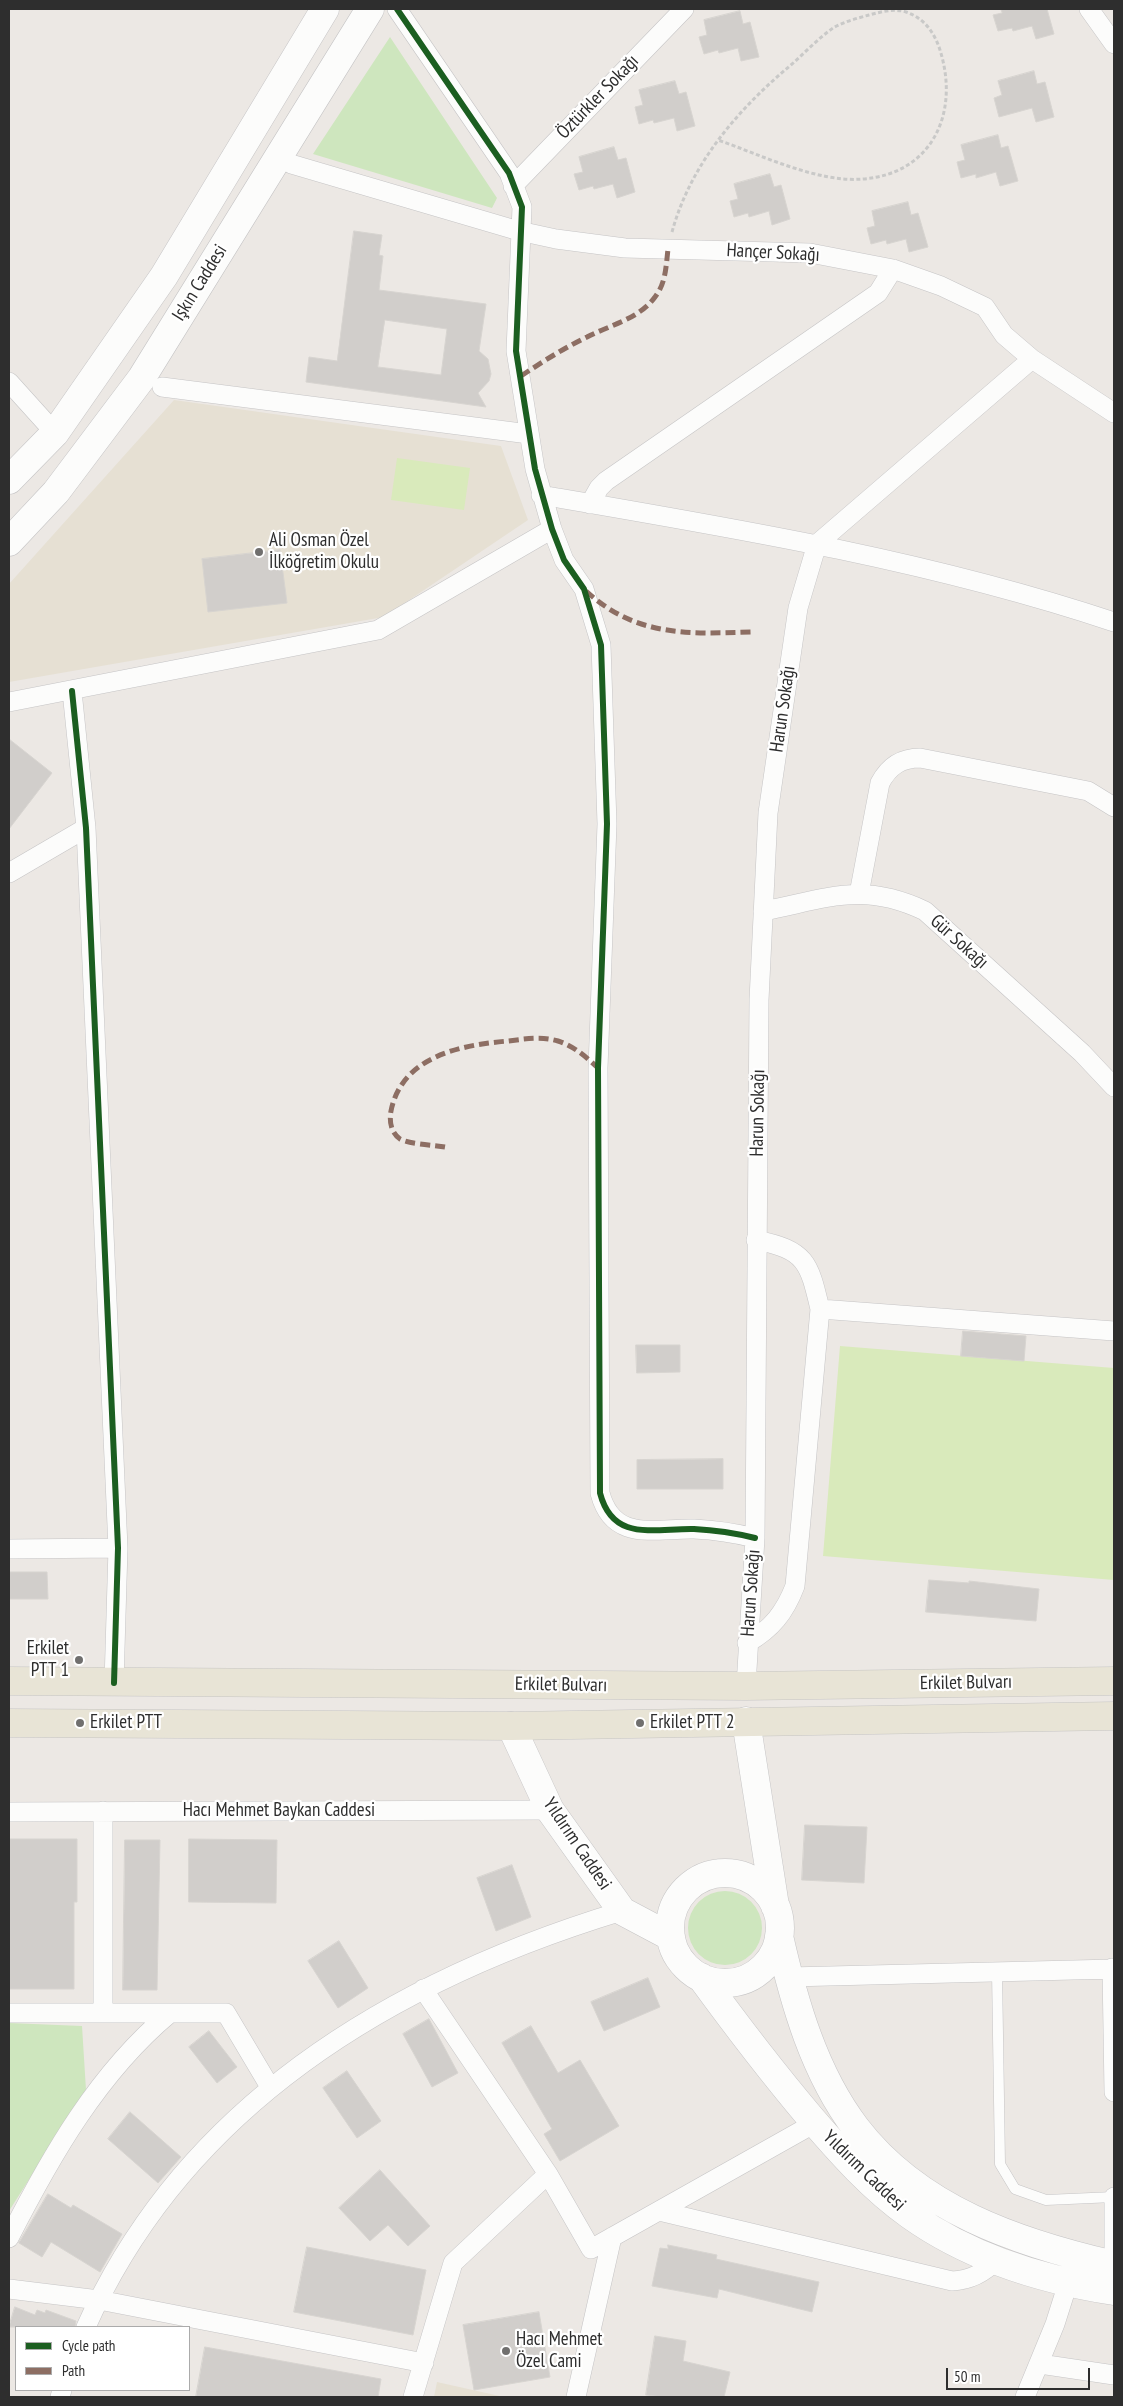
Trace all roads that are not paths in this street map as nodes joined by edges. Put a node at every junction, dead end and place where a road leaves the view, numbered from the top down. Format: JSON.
{"nodes":[{"id":1,"x":326,"y":9,"type":"edge"},
{"id":2,"x":370,"y":9,"type":"edge"},
{"id":3,"x":397,"y":9,"type":"edge"},
{"id":4,"x":684,"y":9,"type":"edge"},
{"id":5,"x":1089,"y":9,"type":"edge"},
{"id":6,"x":1114,"y":44,"type":"edge"},
{"id":7,"x":291,"y":164,"type":"dead end"},
{"id":8,"x":513,"y":186,"type":"junction"},
{"id":9,"x":519,"y":231,"type":"junction"},
{"id":10,"x":893,"y":269,"type":"junction"},
{"id":11,"x":1032,"y":359,"type":"junction"},
{"id":12,"x":9,"y":382,"type":"edge"},
{"id":13,"x":162,"y":387,"type":"dead end"},
{"id":14,"x":1114,"y":413,"type":"edge"},
{"id":15,"x":55,"y":433,"type":"junction"},
{"id":16,"x":529,"y":434,"type":"junction"},
{"id":17,"x":9,"y":480,"type":"edge"},
{"id":18,"x":541,"y":495,"type":"junction"},
{"id":19,"x":590,"y":504,"type":"junction"},
{"id":20,"x":552,"y":528,"type":"junction"},
{"id":21,"x":9,"y":542,"type":"edge"},
{"id":22,"x":817,"y":544,"type":"junction"},
{"id":23,"x":1114,"y":622,"type":"edge"},
{"id":24,"x":72,"y":690,"type":"junction"},
{"id":25,"x":9,"y":702,"type":"edge"},
{"id":26,"x":1114,"y":807,"type":"edge"},
{"id":27,"x":86,"y":828,"type":"junction"},
{"id":28,"x":9,"y":873,"type":"edge"},
{"id":29,"x":859,"y":894,"type":"junction"},
{"id":30,"x":763,"y":911,"type":"junction"},
{"id":31,"x":1114,"y":1086,"type":"edge"},
{"id":32,"x":756,"y":1240,"type":"junction"},
{"id":33,"x":820,"y":1310,"type":"junction"},
{"id":34,"x":1114,"y":1331,"type":"edge"},
{"id":35,"x":755,"y":1538,"type":"junction"},
{"id":36,"x":118,"y":1548,"type":"junction"},
{"id":37,"x":9,"y":1549,"type":"edge"},
{"id":38,"x":747,"y":1643,"type":"junction"},
{"id":39,"x":9,"y":1681,"type":"edge"},
{"id":40,"x":1114,"y":1681,"type":"edge"},
{"id":41,"x":114,"y":1683,"type":"junction"},
{"id":42,"x":509,"y":1684,"type":"junction"},
{"id":43,"x":746,"y":1686,"type":"junction"},
{"id":44,"x":1114,"y":1716,"type":"edge"},
{"id":45,"x":746,"y":1721,"type":"junction"},
{"id":46,"x":9,"y":1722,"type":"edge"},
{"id":47,"x":511,"y":1726,"type":"junction"},
{"id":48,"x":550,"y":1810,"type":"junction"},
{"id":49,"x":103,"y":1811,"type":"junction"},
{"id":50,"x":9,"y":1812,"type":"edge"},
{"id":51,"x":776,"y":1907,"type":"junction"},
{"id":52,"x":622,"y":1911,"type":"junction"},
{"id":53,"x":779,"y":1936,"type":"junction"},
{"id":54,"x":671,"y":1937,"type":"junction"},
{"id":55,"x":1113,"y":1969,"type":"edge"},
{"id":56,"x":997,"y":1971,"type":"junction"},
{"id":57,"x":701,"y":1977,"type":"junction"},
{"id":58,"x":789,"y":1977,"type":"junction"},
{"id":59,"x":423,"y":1989,"type":"junction"},
{"id":60,"x":9,"y":2013,"type":"edge"},
{"id":61,"x":103,"y":2013,"type":"junction"},
{"id":62,"x":170,"y":2013,"type":"junction"},
{"id":63,"x":270,"y":2087,"type":"junction"},
{"id":64,"x":1114,"y":2092,"type":"edge"},
{"id":65,"x":815,"y":2123,"type":"junction"},
{"id":66,"x":548,"y":2174,"type":"junction"},
{"id":67,"x":1114,"y":2197,"type":"edge"},
{"id":68,"x":659,"y":2211,"type":"junction"},
{"id":69,"x":612,"y":2237,"type":"junction"},
{"id":70,"x":9,"y":2238,"type":"edge"},
{"id":71,"x":996,"y":2260,"type":"junction"},
{"id":72,"x":1114,"y":2265,"type":"edge"},
{"id":73,"x":1068,"y":2283,"type":"junction"},
{"id":74,"x":9,"y":2289,"type":"edge"},
{"id":75,"x":1114,"y":2291,"type":"edge"},
{"id":76,"x":99,"y":2300,"type":"junction"},
{"id":77,"x":86,"y":2326,"type":"edge"},
{"id":78,"x":424,"y":2363,"type":"junction"},
{"id":79,"x":1040,"y":2364,"type":"junction"},
{"id":80,"x":1114,"y":2375,"type":"edge"},
{"id":81,"x":580,"y":2396,"type":"edge"},
{"id":82,"x":413,"y":2397,"type":"edge"},
{"id":83,"x":1025,"y":2397,"type":"edge"}],
"edges":[{"from":1,"to":15,"type":"street","name":"Işkın Caddesi"},
{"from":2,"to":21,"type":"street","name":"Işkın Caddesi"},
{"from":3,"to":8,"type":"street"},
{"from":4,"to":8,"type":"street","name":"Öztürkler Sokağı"},
{"from":5,"to":6,"type":"street"},
{"from":7,"to":9,"type":"street","name":"Hançer Sokağı"},
{"from":8,"to":9,"type":"street"},
{"from":9,"to":10,"type":"street","name":"Hançer Sokağı"},
{"from":9,"to":16,"type":"street"},
{"from":10,"to":11,"type":"street","name":"Hançer Sokağı"},
{"from":10,"to":19,"type":"street"},
{"from":11,"to":14,"type":"street","name":"Hançer Sokağı"},
{"from":11,"to":22,"type":"street"},
{"from":12,"to":15,"type":"street"},
{"from":13,"to":16,"type":"street"},
{"from":15,"to":17,"type":"street","name":"Işkın Caddesi"},
{"from":16,"to":18,"type":"street"},
{"from":18,"to":19,"type":"street"},
{"from":18,"to":20,"type":"street"},
{"from":19,"to":22,"type":"street"},
{"from":20,"to":24,"type":"street"},
{"from":20,"to":35,"type":"street"},
{"from":22,"to":23,"type":"street"},
{"from":22,"to":30,"type":"street","name":"Harun Sokağı"},
{"from":24,"to":25,"type":"street"},
{"from":24,"to":27,"type":"street"},
{"from":26,"to":29,"type":"street"},
{"from":27,"to":28,"type":"street"},
{"from":27,"to":36,"type":"street"},
{"from":29,"to":30,"type":"street","name":"Gür Sokağı"},
{"from":29,"to":31,"type":"street","name":"Gür Sokağı"},
{"from":30,"to":32,"type":"street","name":"Harun Sokağı"},
{"from":32,"to":33,"type":"street"},
{"from":32,"to":35,"type":"street","name":"Harun Sokağı"},
{"from":33,"to":34,"type":"street"},
{"from":33,"to":38,"type":"street"},
{"from":35,"to":38,"type":"street","name":"Harun Sokağı"},
{"from":36,"to":37,"type":"street"},
{"from":36,"to":41,"type":"street"},
{"from":38,"to":43,"type":"street","name":"Harun Sokağı"},
{"from":39,"to":41,"type":"main road","name":"Erkilet Bulvarı"},
{"from":40,"to":43,"type":"main road","name":"Erkilet Bulvarı"},
{"from":41,"to":42,"type":"main road","name":"Erkilet Bulvarı"},
{"from":42,"to":43,"type":"main road","name":"Erkilet Bulvarı"},
{"from":42,"to":47,"type":"main road"},
{"from":43,"to":45,"type":"main road"},
{"from":44,"to":45,"type":"main road","name":"Erkilet Bulvarı"},
{"from":45,"to":47,"type":"main road","name":"Erkilet Bulvarı"},
{"from":45,"to":51,"type":"street"},
{"from":46,"to":47,"type":"main road","name":"Erkilet Bulvarı"},
{"from":47,"to":48,"type":"street","name":"Yıldırım Caddesi"},
{"from":48,"to":49,"type":"street","name":"Hacı Mehmet Baykan Caddesi"},
{"from":48,"to":52,"type":"street","name":"Yıldırım Caddesi"},
{"from":49,"to":50,"type":"street","name":"Hacı Mehmet Baykan Caddesi"},
{"from":49,"to":61,"type":"street"},
{"from":51,"to":53,"type":"street"},
{"from":51,"to":54,"type":"street"},
{"from":52,"to":54,"type":"street","name":"Yıldırım Caddesi"},
{"from":52,"to":59,"type":"street"},
{"from":53,"to":57,"type":"street"},
{"from":53,"to":58,"type":"street","name":"Yıldırım Caddesi"},
{"from":54,"to":57,"type":"street"},
{"from":55,"to":56,"type":"street"},
{"from":55,"to":64,"type":"street"},
{"from":56,"to":58,"type":"street"},
{"from":56,"to":67,"type":"lane"},
{"from":57,"to":65,"type":"street","name":"Yıldırım Caddesi"},
{"from":58,"to":72,"type":"street","name":"Yıldırım Caddesi"},
{"from":59,"to":63,"type":"street"},
{"from":59,"to":66,"type":"street"},
{"from":60,"to":61,"type":"street"},
{"from":61,"to":62,"type":"street"},
{"from":62,"to":63,"type":"street"},
{"from":62,"to":70,"type":"street"},
{"from":63,"to":76,"type":"street"},
{"from":65,"to":68,"type":"street"},
{"from":65,"to":71,"type":"street","name":"Yıldırım Caddesi"},
{"from":66,"to":69,"type":"street"},
{"from":66,"to":78,"type":"street"},
{"from":67,"to":72,"type":"street"},
{"from":68,"to":69,"type":"street"},
{"from":68,"to":71,"type":"street"},
{"from":69,"to":81,"type":"street"},
{"from":71,"to":73,"type":"street","name":"Yıldırım Caddesi"},
{"from":73,"to":75,"type":"street","name":"Yıldırım Caddesi"},
{"from":73,"to":79,"type":"street"},
{"from":74,"to":76,"type":"street"},
{"from":76,"to":77,"type":"street"},
{"from":76,"to":78,"type":"street"},
{"from":78,"to":82,"type":"street"},
{"from":79,"to":80,"type":"street"},
{"from":79,"to":83,"type":"street"}]}
